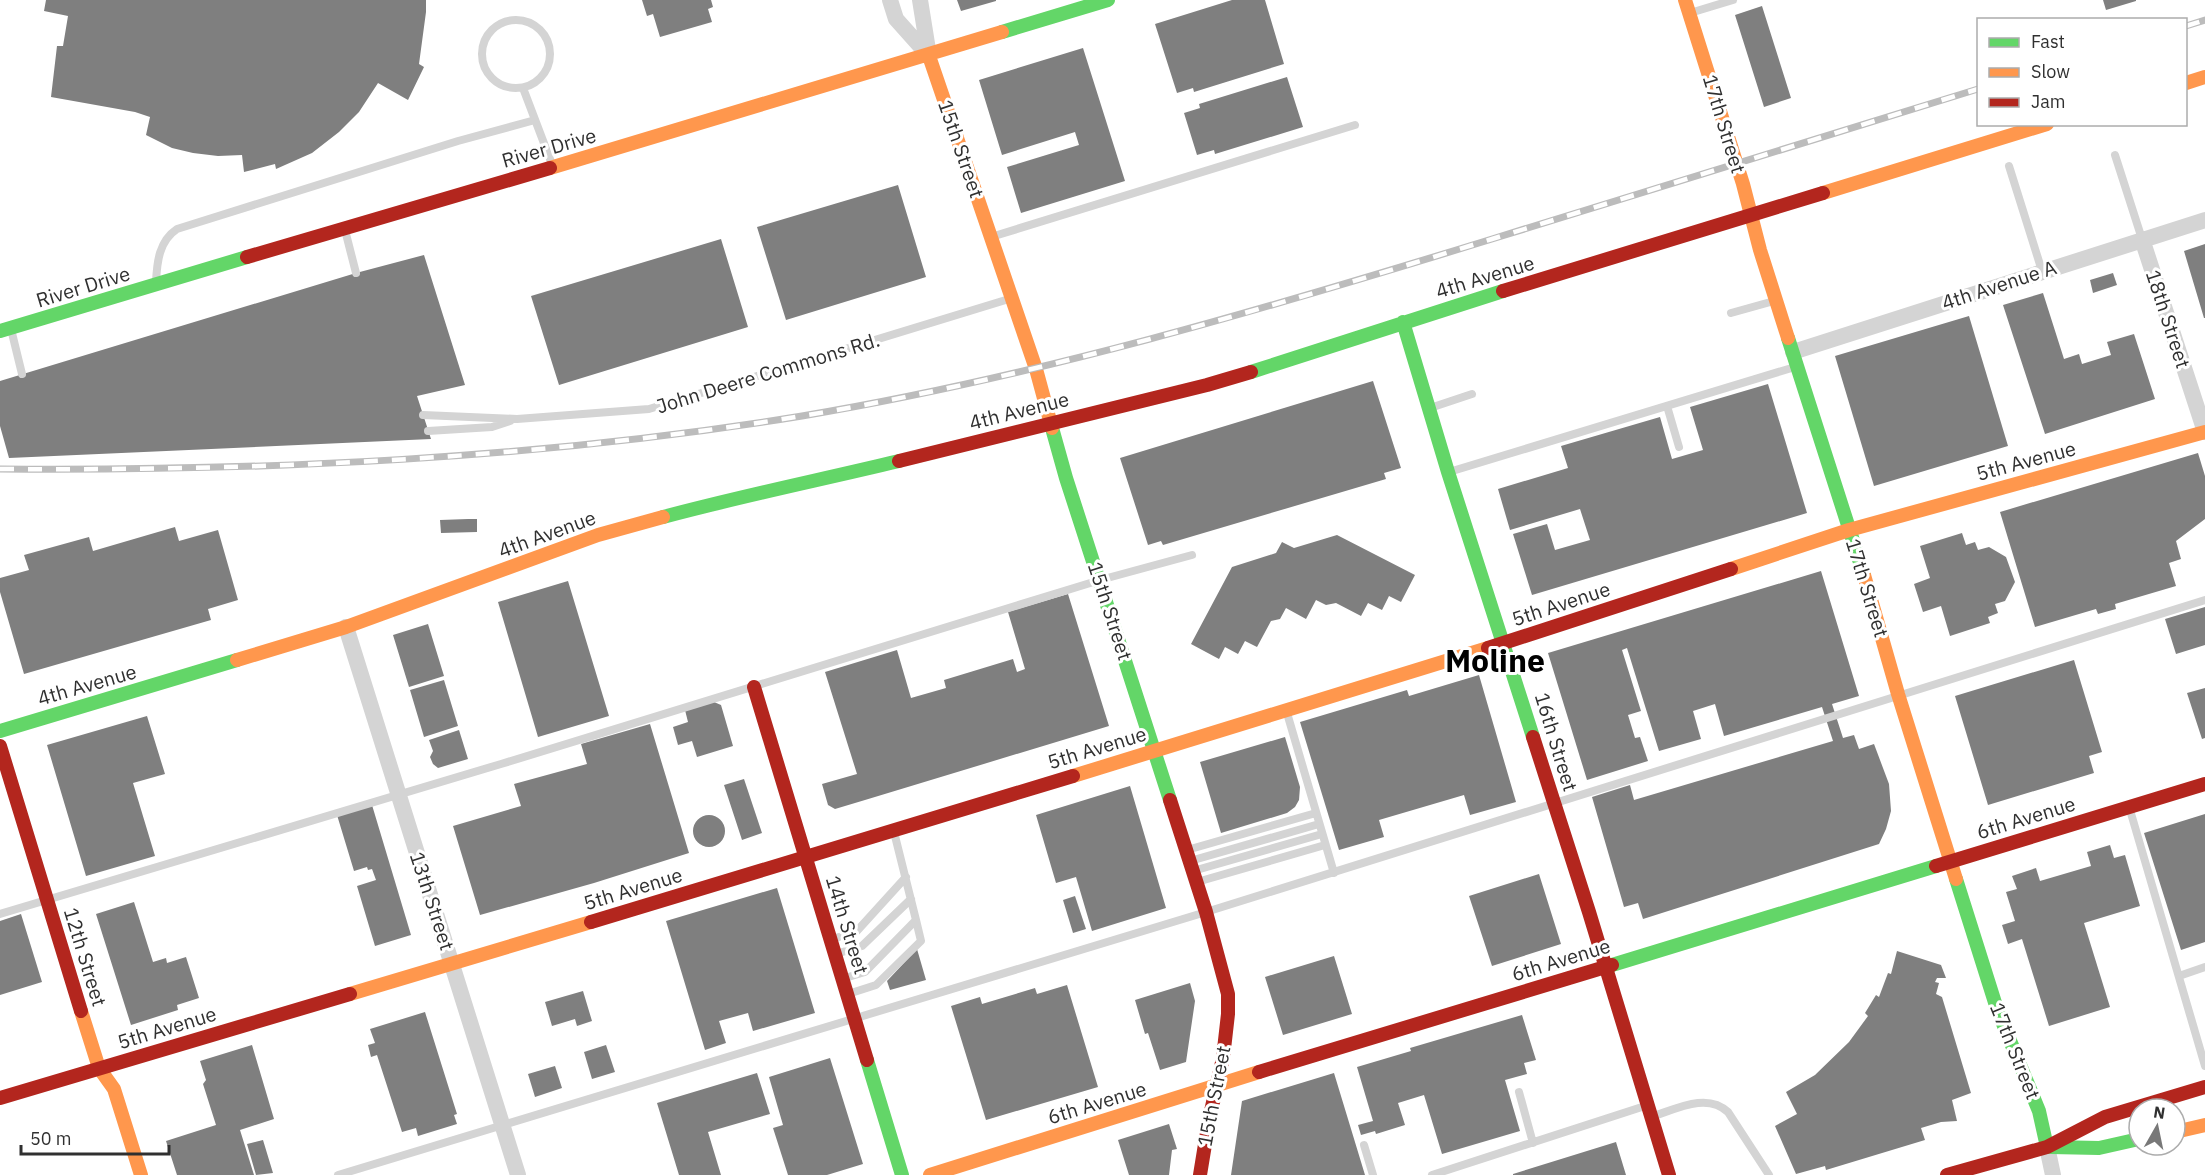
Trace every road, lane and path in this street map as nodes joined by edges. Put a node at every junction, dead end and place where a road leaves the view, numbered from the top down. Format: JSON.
{"nodes":[{"id":1,"x":890,"y":0,"type":"edge"},
{"id":2,"x":920,"y":0,"type":"edge"},
{"id":3,"x":1108,"y":0,"type":"edge"},
{"id":4,"x":1733,"y":0,"type":"edge"},
{"id":5,"x":1688,"y":7,"type":"edge"},
{"id":6,"x":929,"y":56,"type":"junction"},
{"id":7,"x":2205,"y":77,"type":"edge"},
{"id":8,"x":2187,"y":83,"type":"edge"},
{"id":9,"x":523,"y":88,"type":"junction"},
{"id":10,"x":535,"y":120,"type":"junction"},
{"id":11,"x":1355,"y":125,"type":"dead end"},
{"id":12,"x":2040,"y":126,"type":"edge"},
{"id":13,"x":2115,"y":155,"type":"dead end"},
{"id":14,"x":2009,"y":166,"type":"dead end"},
{"id":15,"x":553,"y":167,"type":"junction"},
{"id":16,"x":1750,"y":215,"type":"junction"},
{"id":17,"x":2205,"y":220,"type":"edge"},
{"id":18,"x":344,"y":228,"type":"junction"},
{"id":19,"x":991,"y":237,"type":"junction"},
{"id":20,"x":2142,"y":239,"type":"junction"},
{"id":21,"x":2043,"y":271,"type":"junction"},
{"id":22,"x":356,"y":273,"type":"dead end"},
{"id":23,"x":156,"y":285,"type":"junction"},
{"id":24,"x":1013,"y":298,"type":"junction"},
{"id":25,"x":1776,"y":300,"type":"junction"},
{"id":26,"x":1731,"y":313,"type":"dead end"},
{"id":27,"x":1403,"y":322,"type":"junction"},
{"id":28,"x":5,"y":330,"type":"edge"},
{"id":29,"x":1795,"y":359,"type":"junction"},
{"id":30,"x":21,"y":374,"type":"dead end"},
{"id":31,"x":1472,"y":394,"type":"dead end"},
{"id":32,"x":1667,"y":406,"type":"junction"},
{"id":33,"x":1429,"y":408,"type":"junction"},
{"id":34,"x":423,"y":415,"type":"dead end"},
{"id":35,"x":517,"y":418,"type":"junction"},
{"id":36,"x":1052,"y":422,"type":"junction"},
{"id":37,"x":428,"y":431,"type":"dead end"},
{"id":38,"x":2205,"y":432,"type":"edge"},
{"id":39,"x":1679,"y":447,"type":"dead end"},
{"id":40,"x":1448,"y":472,"type":"junction"},
{"id":41,"x":1849,"y":530,"type":"junction"},
{"id":42,"x":1192,"y":555,"type":"dead end"},
{"id":43,"x":1100,"y":580,"type":"junction"},
{"id":44,"x":2205,"y":600,"type":"edge"},
{"id":45,"x":345,"y":627,"type":"junction"},
{"id":46,"x":1504,"y":643,"type":"junction"},
{"id":47,"x":754,"y":687,"type":"junction"},
{"id":48,"x":1898,"y":694,"type":"junction"},
{"id":49,"x":1286,"y":710,"type":"junction"},
{"id":50,"x":0,"y":731,"type":"edge"},
{"id":51,"x":0,"y":746,"type":"edge"},
{"id":52,"x":1156,"y":750,"type":"junction"},
{"id":53,"x":2205,"y":784,"type":"edge"},
{"id":54,"x":398,"y":795,"type":"junction"},
{"id":55,"x":1555,"y":804,"type":"junction"},
{"id":56,"x":2129,"y":807,"type":"junction"},
{"id":57,"x":1316,"y":813,"type":"junction"},
{"id":58,"x":1319,"y":824,"type":"junction"},
{"id":59,"x":894,"y":831,"type":"junction"},
{"id":60,"x":1322,"y":834,"type":"junction"},
{"id":61,"x":1325,"y":845,"type":"junction"},
{"id":62,"x":806,"y":858,"type":"junction"},
{"id":63,"x":1951,"y":862,"type":"junction"},
{"id":64,"x":1191,"y":866,"type":"junction"},
{"id":65,"x":1334,"y":873,"type":"junction"},
{"id":66,"x":906,"y":877,"type":"junction"},
{"id":67,"x":911,"y":899,"type":"junction"},
{"id":68,"x":47,"y":900,"type":"junction"},
{"id":69,"x":1206,"y":912,"type":"junction"},
{"id":70,"x":0,"y":914,"type":"edge"},
{"id":71,"x":916,"y":920,"type":"junction"},
{"id":72,"x":831,"y":939,"type":"junction"},
{"id":73,"x":836,"y":954,"type":"junction"},
{"id":74,"x":452,"y":963,"type":"junction"},
{"id":75,"x":1604,"y":967,"type":"junction"},
{"id":76,"x":2205,"y":967,"type":"edge"},
{"id":77,"x":2178,"y":975,"type":"junction"},
{"id":78,"x":843,"y":979,"type":"junction"},
{"id":79,"x":848,"y":994,"type":"junction"},
{"id":80,"x":855,"y":1019,"type":"junction"},
{"id":81,"x":2205,"y":1066,"type":"edge"},
{"id":82,"x":99,"y":1068,"type":"junction"},
{"id":83,"x":1217,"y":1085,"type":"junction"},
{"id":84,"x":2205,"y":1087,"type":"edge"},
{"id":85,"x":1519,"y":1092,"type":"dead end"},
{"id":86,"x":0,"y":1098,"type":"edge"},
{"id":87,"x":1649,"y":1111,"type":"junction"},
{"id":88,"x":502,"y":1124,"type":"junction"},
{"id":89,"x":2205,"y":1125,"type":"edge"},
{"id":90,"x":2187,"y":1129,"type":"edge"},
{"id":91,"x":2127,"y":1142,"type":"edge"},
{"id":92,"x":1533,"y":1143,"type":"junction"},
{"id":93,"x":1364,"y":1145,"type":"dead end"},
{"id":94,"x":2047,"y":1147,"type":"junction"},
{"id":95,"x":141,"y":1175,"type":"edge"},
{"id":96,"x":338,"y":1175,"type":"edge"},
{"id":97,"x":518,"y":1175,"type":"edge"},
{"id":98,"x":902,"y":1175,"type":"edge"},
{"id":99,"x":930,"y":1175,"type":"edge"},
{"id":100,"x":1200,"y":1175,"type":"edge"},
{"id":101,"x":1373,"y":1175,"type":"edge"},
{"id":102,"x":1431,"y":1175,"type":"edge"},
{"id":103,"x":1669,"y":1175,"type":"edge"},
{"id":104,"x":1769,"y":1175,"type":"edge"},
{"id":105,"x":1947,"y":1175,"type":"edge"},
{"id":106,"x":2053,"y":1175,"type":"edge"}],
"edges":[{"from":1,"to":6,"type":"street","name":"15th Street"},
{"from":2,"to":6,"type":"street","name":"15th Street"},
{"from":3,"to":6,"type":"street","name":"River Drive"},
{"from":4,"to":5,"type":"lane"},
{"from":5,"to":16,"type":"street","name":"17th Street"},
{"from":6,"to":15,"type":"street","name":"River Drive"},
{"from":6,"to":19,"type":"street","name":"15th Street"},
{"from":7,"to":8,"type":"street"},
{"from":9,"to":9,"type":"lane"},
{"from":9,"to":10,"type":"lane"},
{"from":10,"to":15,"type":"lane"},
{"from":10,"to":23,"type":"lane"},
{"from":11,"to":19,"type":"lane"},
{"from":12,"to":16,"type":"street","name":"4th Avenue"},
{"from":13,"to":20,"type":"lane"},
{"from":14,"to":21,"type":"lane"},
{"from":15,"to":18,"type":"street","name":"River Drive"},
{"from":16,"to":25,"type":"street","name":"17th Street"},
{"from":16,"to":27,"type":"street","name":"4th Avenue"},
{"from":17,"to":20,"type":"street","name":"4th Avenue A"},
{"from":18,"to":22,"type":"lane"},
{"from":18,"to":23,"type":"street","name":"River Drive"},
{"from":19,"to":24,"type":"street","name":"15th Street"},
{"from":20,"to":21,"type":"street","name":"4th Avenue A"},
{"from":20,"to":38,"type":"street","name":"18th Street"},
{"from":21,"to":29,"type":"street","name":"4th Avenue A"},
{"from":23,"to":28,"type":"street","name":"River Drive"},
{"from":24,"to":35,"type":"lane","name":"John Deere Commons Rd."},
{"from":24,"to":36,"type":"street","name":"15th Street"},
{"from":25,"to":26,"type":"lane"},
{"from":25,"to":29,"type":"street","name":"17th Street"},
{"from":27,"to":33,"type":"street","name":"16th Street"},
{"from":27,"to":36,"type":"street","name":"4th Avenue"},
{"from":28,"to":30,"type":"lane"},
{"from":29,"to":32,"type":"lane"},
{"from":29,"to":41,"type":"street","name":"17th Street"},
{"from":31,"to":33,"type":"lane"},
{"from":32,"to":39,"type":"lane"},
{"from":32,"to":40,"type":"lane"},
{"from":33,"to":40,"type":"street","name":"16th Street"},
{"from":34,"to":35,"type":"lane","name":"John Deere Commons Rd."},
{"from":35,"to":37,"type":"lane","name":"John Deere Commons Rd."},
{"from":36,"to":43,"type":"street","name":"15th Street"},
{"from":36,"to":45,"type":"street","name":"4th Avenue"},
{"from":38,"to":41,"type":"street","name":"5th Avenue"},
{"from":40,"to":46,"type":"street","name":"16th Street"},
{"from":41,"to":46,"type":"street","name":"5th Avenue"},
{"from":41,"to":48,"type":"street","name":"17th Street"},
{"from":42,"to":43,"type":"lane"},
{"from":43,"to":47,"type":"lane"},
{"from":43,"to":52,"type":"street","name":"15th Street"},
{"from":44,"to":48,"type":"lane"},
{"from":45,"to":50,"type":"street","name":"4th Avenue"},
{"from":45,"to":54,"type":"street","name":"13th Street"},
{"from":46,"to":49,"type":"street","name":"5th Avenue"},
{"from":46,"to":55,"type":"street","name":"16th Street"},
{"from":47,"to":54,"type":"lane"},
{"from":47,"to":62,"type":"street","name":"14th Street"},
{"from":48,"to":55,"type":"lane"},
{"from":48,"to":63,"type":"street","name":"17th Street"},
{"from":49,"to":52,"type":"street","name":"5th Avenue"},
{"from":49,"to":57,"type":"lane"},
{"from":51,"to":68,"type":"street","name":"12th Street"},
{"from":52,"to":59,"type":"street","name":"5th Avenue"},
{"from":52,"to":64,"type":"street","name":"15th Street"},
{"from":53,"to":56,"type":"street","name":"6th Avenue"},
{"from":54,"to":68,"type":"lane"},
{"from":54,"to":74,"type":"street","name":"13th Street"},
{"from":55,"to":65,"type":"lane"},
{"from":55,"to":75,"type":"street","name":"16th Street"},
{"from":56,"to":63,"type":"street","name":"6th Avenue"},
{"from":56,"to":77,"type":"lane"},
{"from":57,"to":58,"type":"lane"},
{"from":57,"to":64,"type":"lane"},
{"from":58,"to":60,"type":"lane"},
{"from":58,"to":64,"type":"lane"},
{"from":59,"to":62,"type":"street","name":"5th Avenue"},
{"from":59,"to":66,"type":"lane"},
{"from":60,"to":61,"type":"lane"},
{"from":60,"to":64,"type":"lane"},
{"from":61,"to":64,"type":"lane"},
{"from":61,"to":65,"type":"lane"},
{"from":62,"to":72,"type":"street","name":"14th Street"},
{"from":62,"to":74,"type":"street","name":"5th Avenue"},
{"from":63,"to":75,"type":"street","name":"6th Avenue"},
{"from":63,"to":94,"type":"street","name":"17th Street"},
{"from":64,"to":69,"type":"street","name":"15th Street"},
{"from":65,"to":69,"type":"lane"},
{"from":66,"to":67,"type":"lane"},
{"from":66,"to":72,"type":"lane"},
{"from":67,"to":71,"type":"lane"},
{"from":67,"to":73,"type":"lane"},
{"from":68,"to":70,"type":"lane"},
{"from":68,"to":82,"type":"street","name":"12th Street"},
{"from":69,"to":80,"type":"lane"},
{"from":69,"to":83,"type":"street","name":"15th Street"},
{"from":71,"to":78,"type":"lane"},
{"from":71,"to":79,"type":"lane"},
{"from":72,"to":73,"type":"street","name":"14th Street"},
{"from":73,"to":78,"type":"street","name":"14th Street"},
{"from":74,"to":82,"type":"street","name":"5th Avenue"},
{"from":74,"to":88,"type":"street","name":"13th Street"},
{"from":75,"to":83,"type":"street","name":"6th Avenue"},
{"from":75,"to":87,"type":"street","name":"16th Street"},
{"from":76,"to":77,"type":"lane"},
{"from":77,"to":81,"type":"lane"},
{"from":78,"to":79,"type":"street","name":"14th Street"},
{"from":79,"to":80,"type":"street","name":"14th Street"},
{"from":80,"to":88,"type":"lane"},
{"from":80,"to":98,"type":"street","name":"14th Street"},
{"from":82,"to":86,"type":"street","name":"5th Avenue"},
{"from":82,"to":95,"type":"street","name":"12th Street"},
{"from":83,"to":99,"type":"street","name":"6th Avenue"},
{"from":83,"to":100,"type":"street","name":"15th Street"},
{"from":84,"to":94,"type":"street"},
{"from":85,"to":92,"type":"lane"},
{"from":87,"to":92,"type":"lane"},
{"from":87,"to":103,"type":"street","name":"16th Street"},
{"from":87,"to":104,"type":"lane"},
{"from":88,"to":96,"type":"lane"},
{"from":88,"to":97,"type":"street","name":"13th Street"},
{"from":89,"to":90,"type":"street"},
{"from":91,"to":94,"type":"street"},
{"from":92,"to":102,"type":"lane"},
{"from":93,"to":101,"type":"lane"},
{"from":94,"to":105,"type":"street"},
{"from":94,"to":106,"type":"street","name":"17th Street"}]}
